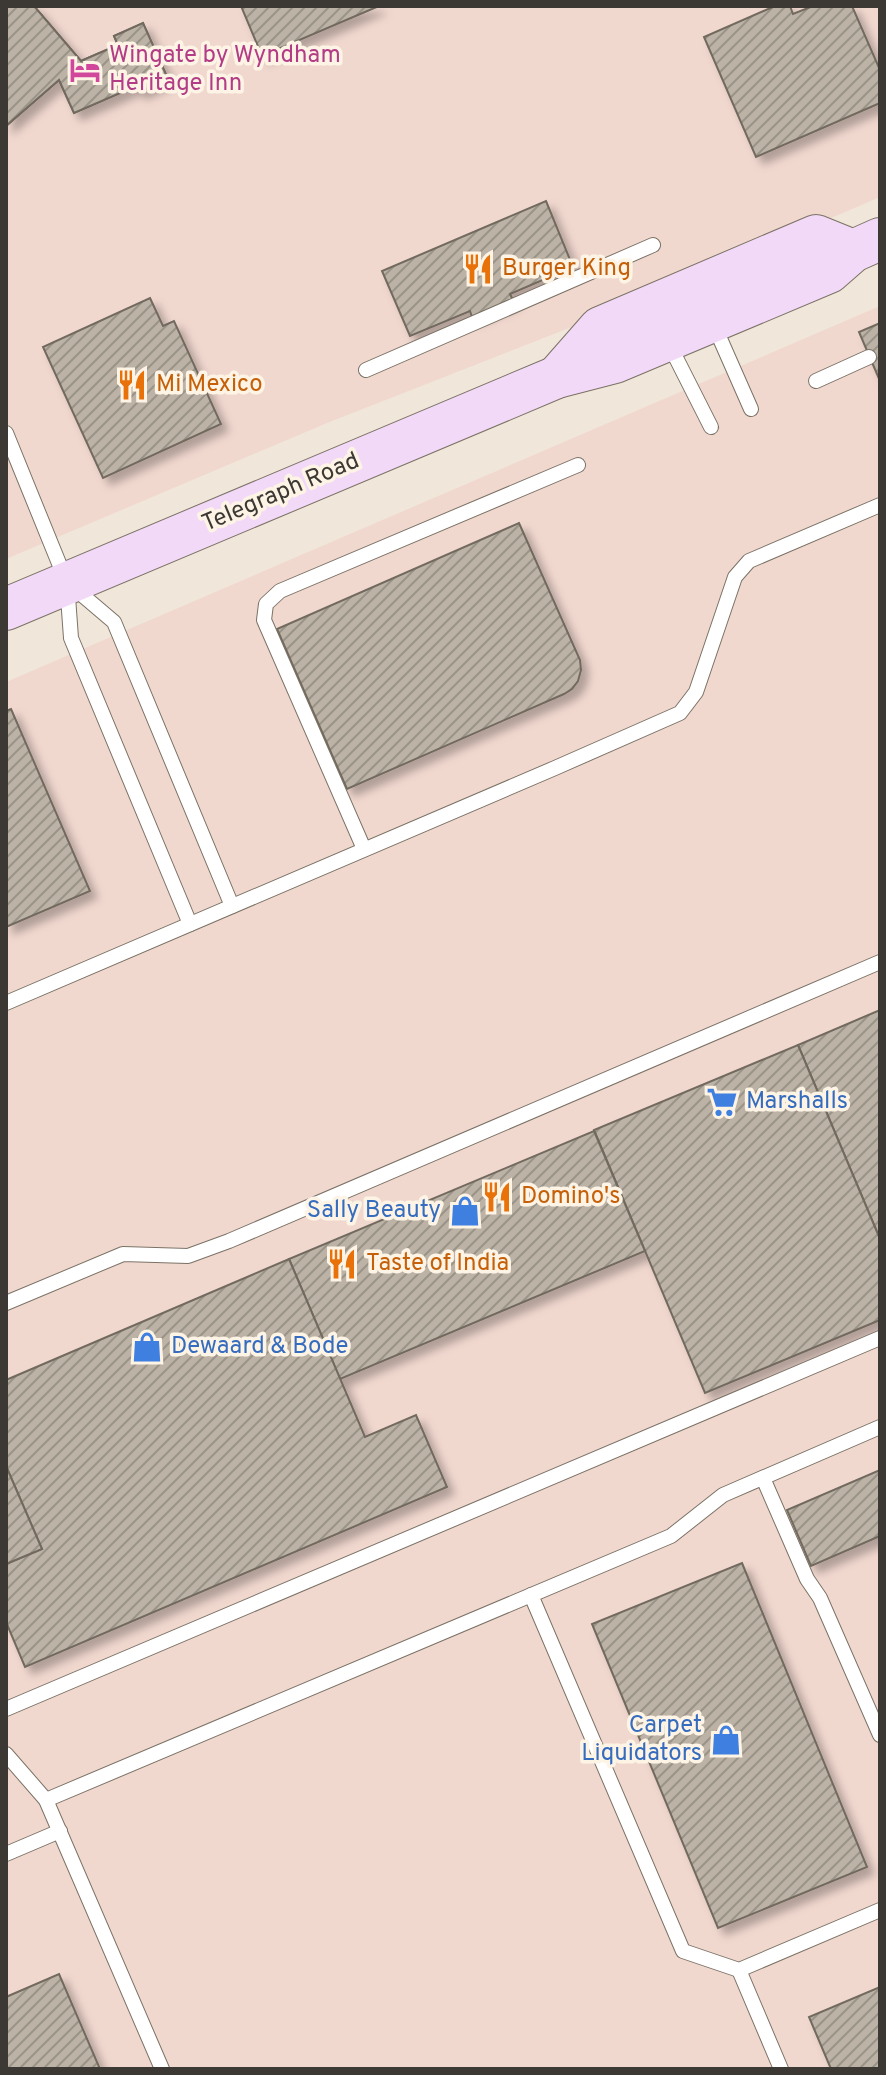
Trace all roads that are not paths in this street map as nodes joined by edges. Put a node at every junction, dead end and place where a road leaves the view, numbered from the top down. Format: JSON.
{"nodes":[{"id":1,"x":653,"y":245,"type":"dead end"},
{"id":2,"x":866,"y":245,"type":"edge"},
{"id":3,"x":713,"y":321,"type":"junction"},
{"id":4,"x":667,"y":340,"type":"junction"},
{"id":5,"x":869,"y":357,"type":"dead end"},
{"id":6,"x":366,"y":370,"type":"dead end"},
{"id":7,"x":557,"y":377,"type":"junction"},
{"id":8,"x":816,"y":381,"type":"dead end"},
{"id":9,"x":751,"y":409,"type":"dead end"},
{"id":10,"x":711,"y":427,"type":"dead end"},
{"id":11,"x":6,"y":433,"type":"edge"},
{"id":12,"x":578,"y":465,"type":"dead end"},
{"id":13,"x":880,"y":505,"type":"edge"},
{"id":14,"x":67,"y":583,"type":"junction"},
{"id":15,"x":6,"y":609,"type":"edge"},
{"id":16,"x":364,"y":849,"type":"junction"},
{"id":17,"x":232,"y":906,"type":"junction"},
{"id":18,"x":190,"y":924,"type":"junction"},
{"id":19,"x":880,"y":962,"type":"edge"},
{"id":20,"x":6,"y":1003,"type":"edge"},
{"id":21,"x":6,"y":1303,"type":"edge"},
{"id":22,"x":880,"y":1338,"type":"edge"},
{"id":23,"x":880,"y":1427,"type":"edge"},
{"id":24,"x":763,"y":1478,"type":"junction"},
{"id":25,"x":531,"y":1595,"type":"junction"},
{"id":26,"x":6,"y":1709,"type":"edge"},
{"id":27,"x":880,"y":1735,"type":"edge"},
{"id":28,"x":6,"y":1754,"type":"edge"},
{"id":29,"x":46,"y":1800,"type":"junction"},
{"id":30,"x":60,"y":1831,"type":"junction"},
{"id":31,"x":6,"y":1854,"type":"edge"},
{"id":32,"x":880,"y":1910,"type":"edge"},
{"id":33,"x":739,"y":1970,"type":"junction"},
{"id":34,"x":162,"y":2069,"type":"edge"},
{"id":35,"x":781,"y":2069,"type":"edge"}],
"edges":[{"from":1,"to":6,"type":"lane"},
{"from":2,"to":3,"type":"street","name":"Telegraph Road"},
{"from":2,"to":7,"type":"street","name":"Telegraph Road"},
{"from":3,"to":4,"type":"street","name":"Telegraph Road"},
{"from":3,"to":9,"type":"lane"},
{"from":4,"to":7,"type":"street","name":"Telegraph Road"},
{"from":4,"to":10,"type":"lane"},
{"from":5,"to":8,"type":"lane"},
{"from":7,"to":14,"type":"street","name":"Telegraph Road"},
{"from":11,"to":14,"type":"lane"},
{"from":12,"to":16,"type":"lane"},
{"from":13,"to":16,"type":"lane"},
{"from":14,"to":15,"type":"street","name":"Telegraph Road"},
{"from":14,"to":17,"type":"lane"},
{"from":14,"to":18,"type":"lane"},
{"from":16,"to":17,"type":"lane"},
{"from":17,"to":18,"type":"lane"},
{"from":18,"to":20,"type":"lane"},
{"from":19,"to":21,"type":"lane"},
{"from":22,"to":26,"type":"lane"},
{"from":23,"to":24,"type":"lane"},
{"from":24,"to":25,"type":"lane"},
{"from":24,"to":27,"type":"lane"},
{"from":25,"to":29,"type":"lane"},
{"from":25,"to":33,"type":"lane"},
{"from":28,"to":29,"type":"lane"},
{"from":29,"to":30,"type":"lane"},
{"from":30,"to":31,"type":"lane"},
{"from":30,"to":34,"type":"lane"},
{"from":32,"to":33,"type":"lane"},
{"from":33,"to":35,"type":"lane"}]}
